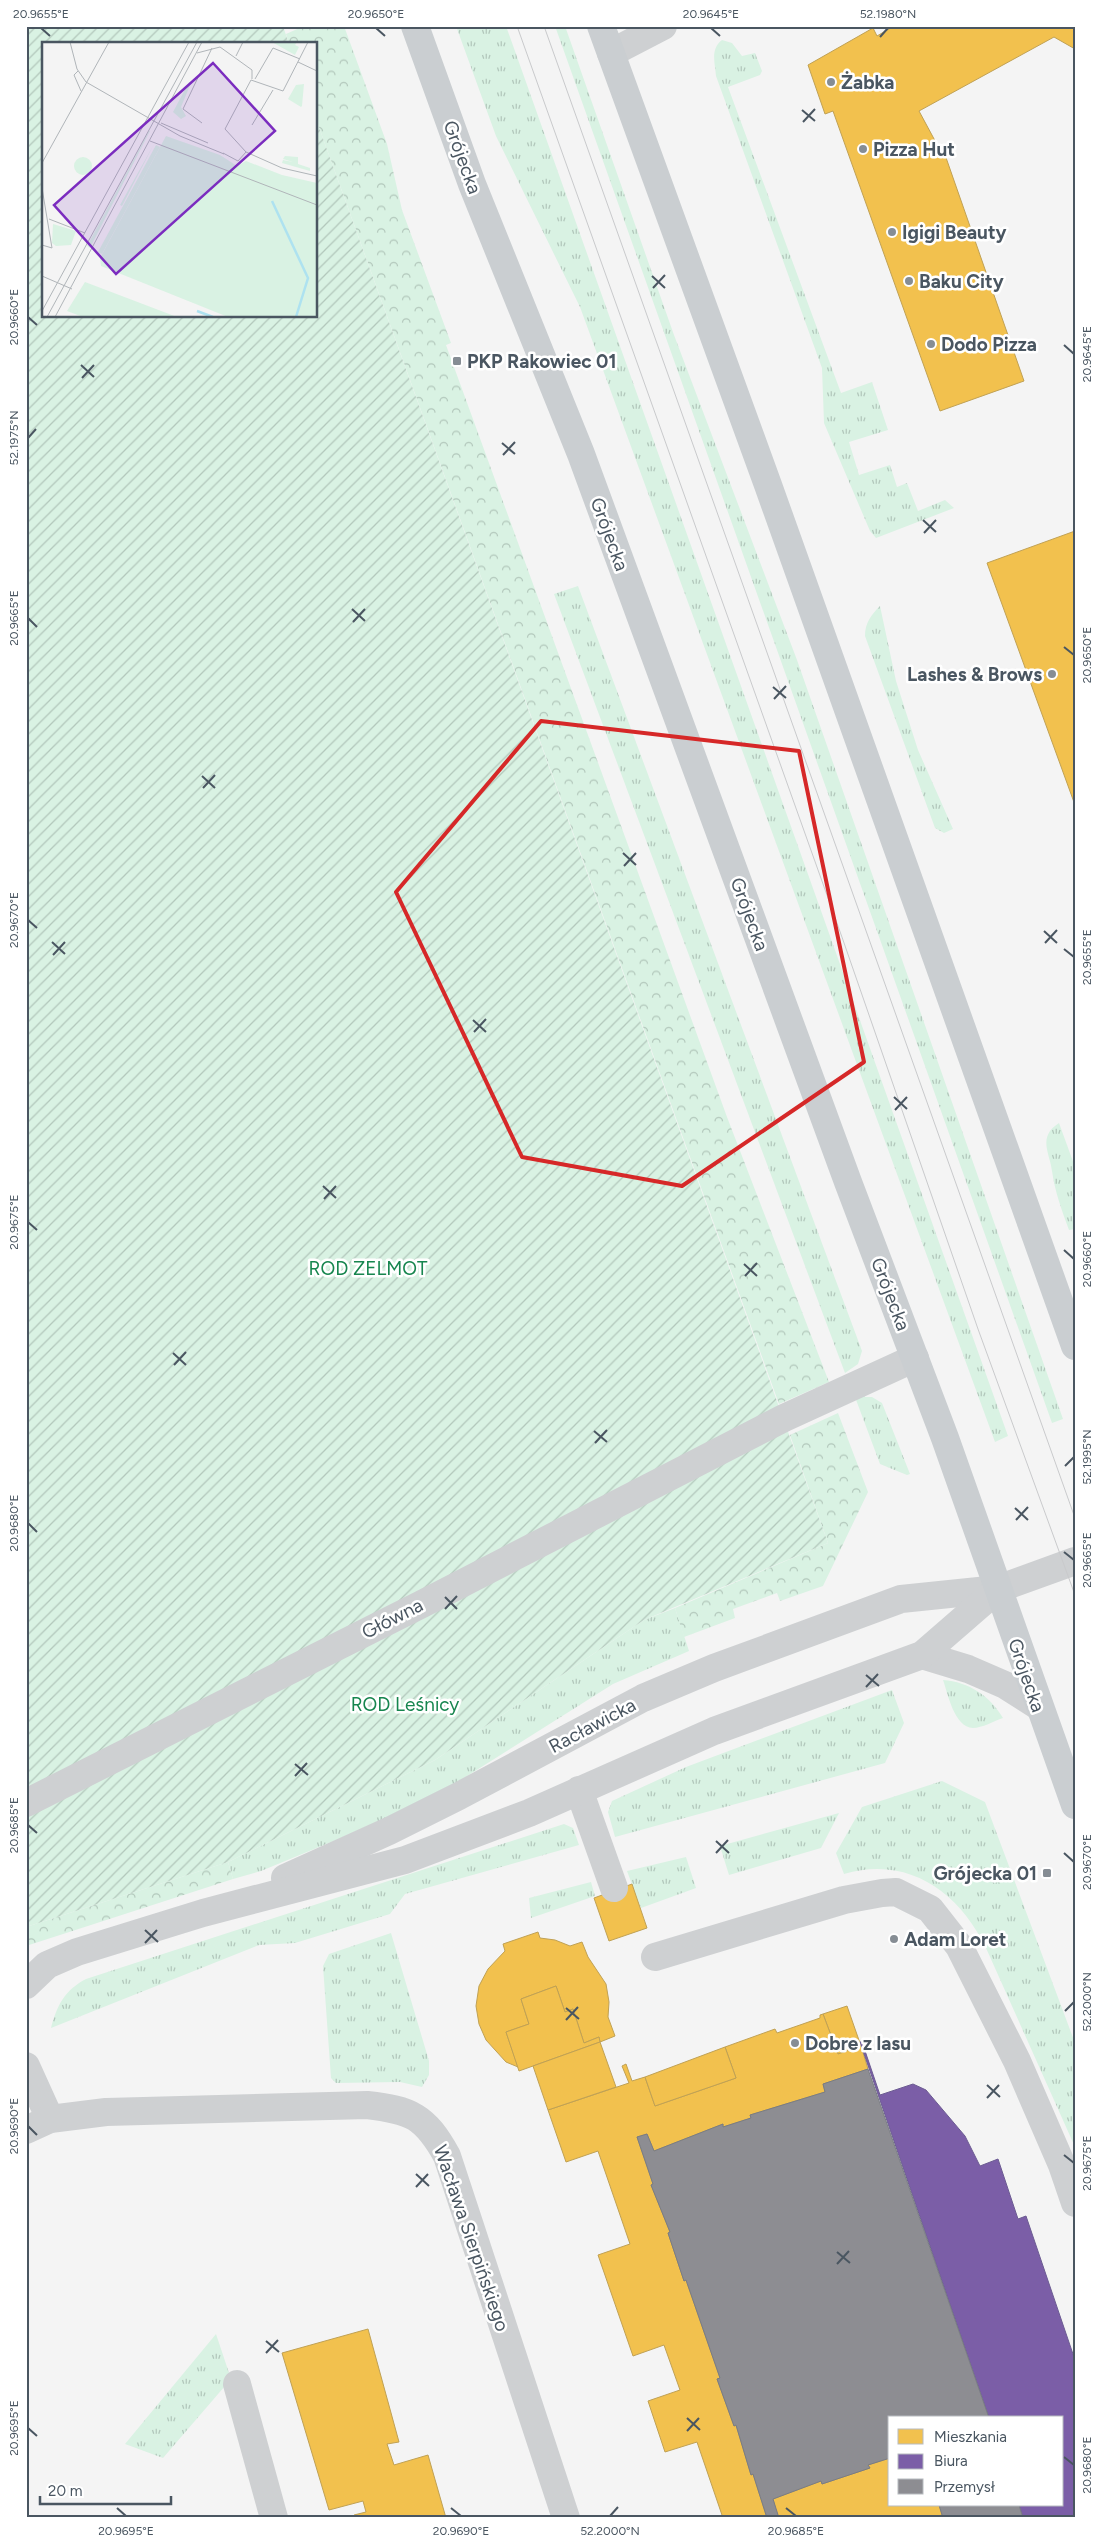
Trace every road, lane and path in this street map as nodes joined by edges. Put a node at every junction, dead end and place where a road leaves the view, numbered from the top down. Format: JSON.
{"nodes":[{"id":1,"x":415,"y":26,"type":"edge"},
{"id":2,"x":601,"y":26,"type":"edge"},
{"id":3,"x":663,"y":26,"type":"edge"},
{"id":4,"x":611,"y":53,"type":"junction"},
{"id":5,"x":1075,"y":1346,"type":"edge"},
{"id":6,"x":915,"y":1358,"type":"junction"},
{"id":7,"x":1075,"y":1562,"type":"edge"},
{"id":8,"x":998,"y":1590,"type":"junction"},
{"id":9,"x":922,"y":1655,"type":"junction"},
{"id":10,"x":1038,"y":1706,"type":"junction"},
{"id":11,"x":579,"y":1790,"type":"junction"},
{"id":12,"x":26,"y":1803,"type":"edge"},
{"id":13,"x":1075,"y":1805,"type":"edge"},
{"id":14,"x":614,"y":1888,"type":"dead end"},
{"id":15,"x":203,"y":1913,"type":"junction"},
{"id":16,"x":655,"y":1957,"type":"dead end"},
{"id":17,"x":26,"y":1985,"type":"edge"},
{"id":18,"x":26,"y":2066,"type":"edge"},
{"id":19,"x":38,"y":2124,"type":"edge"},
{"id":20,"x":1075,"y":2203,"type":"edge"},
{"id":21,"x":237,"y":2384,"type":"dead end"},
{"id":22,"x":274,"y":2518,"type":"edge"},
{"id":23,"x":566,"y":2518,"type":"edge"}],
"edges":[{"from":1,"to":6,"type":"main road","name":"Grójecka"},
{"from":2,"to":4,"type":"main road"},
{"from":3,"to":4,"type":"street"},
{"from":4,"to":5,"type":"main road"},
{"from":6,"to":8,"type":"main road","name":"Grójecka"},
{"from":6,"to":12,"type":"street","name":"Główna"},
{"from":7,"to":8,"type":"street","name":"Racławicka"},
{"from":8,"to":9,"type":"street","name":"Racławicka"},
{"from":8,"to":10,"type":"main road","name":"Grójecka"},
{"from":8,"to":15,"type":"street","name":"Racławicka"},
{"from":9,"to":10,"type":"street"},
{"from":9,"to":11,"type":"street","name":"Racławicka"},
{"from":10,"to":13,"type":"main road","name":"Grójecka"},
{"from":11,"to":14,"type":"street"},
{"from":11,"to":15,"type":"street","name":"Racławicka"},
{"from":15,"to":17,"type":"street","name":"Racławicka"},
{"from":16,"to":20,"type":"street"},
{"from":18,"to":19,"type":"street"},
{"from":19,"to":23,"type":"street","name":"Wacława Sierpińskiego"},
{"from":21,"to":22,"type":"street"}]}
